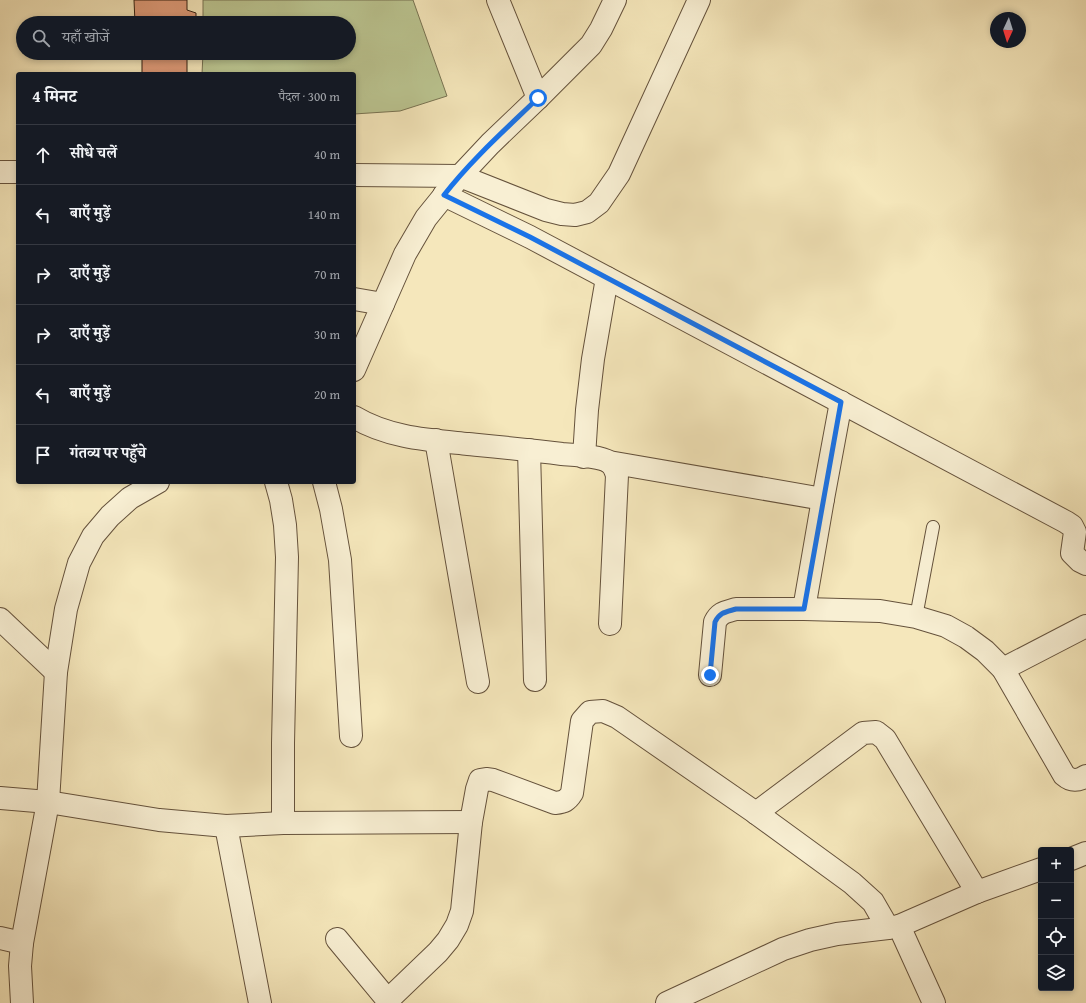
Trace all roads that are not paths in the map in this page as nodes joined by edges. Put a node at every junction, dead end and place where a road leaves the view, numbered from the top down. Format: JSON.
{"nodes":[{"id":1,"x":498,"y":0,"type":"edge"},
{"id":2,"x":615,"y":0,"type":"edge"},
{"id":3,"x":698,"y":0,"type":"edge"},
{"id":4,"x":538,"y":98,"type":"junction"},
{"id":5,"x":0,"y":172,"type":"edge"},
{"id":6,"x":16,"y":172,"type":"edge"},
{"id":7,"x":356,"y":175,"type":"edge"},
{"id":8,"x":460,"y":176,"type":"junction"},
{"id":9,"x":444,"y":195,"type":"junction"},
{"id":10,"x":607,"y":278,"type":"junction"},
{"id":11,"x":356,"y":299,"type":"edge"},
{"id":12,"x":383,"y":304,"type":"junction"},
{"id":13,"x":356,"y":365,"type":"edge"},
{"id":14,"x":841,"y":402,"type":"junction"},
{"id":15,"x":356,"y":418,"type":"edge"},
{"id":16,"x":436,"y":440,"type":"junction"},
{"id":17,"x":529,"y":450,"type":"junction"},
{"id":18,"x":584,"y":457,"type":"junction"},
{"id":19,"x":609,"y":462,"type":"junction"},
{"id":20,"x":154,"y":484,"type":"edge"},
{"id":21,"x":277,"y":484,"type":"edge"},
{"id":22,"x":325,"y":484,"type":"edge"},
{"id":23,"x":823,"y":499,"type":"junction"},
{"id":24,"x":933,"y":527,"type":"dead end"},
{"id":25,"x":1086,"y":564,"type":"edge"},
{"id":26,"x":804,"y":609,"type":"junction"},
{"id":27,"x":916,"y":617,"type":"junction"},
{"id":28,"x":0,"y":619,"type":"edge"},
{"id":29,"x":610,"y":624,"type":"dead end"},
{"id":30,"x":1086,"y":626,"type":"edge"},
{"id":31,"x":1003,"y":670,"type":"junction"},
{"id":32,"x":56,"y":672,"type":"junction"},
{"id":33,"x":710,"y":675,"type":"dead end"},
{"id":34,"x":535,"y":680,"type":"dead end"},
{"id":35,"x":478,"y":682,"type":"dead end"},
{"id":36,"x":351,"y":736,"type":"dead end"},
{"id":37,"x":1086,"y":776,"type":"edge"},
{"id":38,"x":0,"y":798,"type":"edge"},
{"id":39,"x":48,"y":802,"type":"junction"},
{"id":40,"x":756,"y":813,"type":"junction"},
{"id":41,"x":471,"y":822,"type":"junction"},
{"id":42,"x":283,"y":823,"type":"junction"},
{"id":43,"x":226,"y":826,"type":"junction"},
{"id":44,"x":1086,"y":853,"type":"edge"},
{"id":45,"x":1074,"y":857,"type":"edge"},
{"id":46,"x":1038,"y":870,"type":"edge"},
{"id":47,"x":977,"y":892,"type":"junction"},
{"id":48,"x":894,"y":927,"type":"junction"},
{"id":49,"x":0,"y":938,"type":"edge"},
{"id":50,"x":337,"y":939,"type":"dead end"},
{"id":51,"x":22,"y":944,"type":"junction"},
{"id":52,"x":389,"y":1002,"type":"edge"},
{"id":53,"x":22,"y":1003,"type":"edge"},
{"id":54,"x":260,"y":1003,"type":"edge"},
{"id":55,"x":667,"y":1003,"type":"edge"},
{"id":56,"x":934,"y":1003,"type":"edge"}],
"edges":[{"from":1,"to":4,"type":"street"},
{"from":2,"to":4,"type":"street"},
{"from":3,"to":8,"type":"street"},
{"from":4,"to":8,"type":"street"},
{"from":5,"to":6,"type":"street"},
{"from":7,"to":8,"type":"street"},
{"from":8,"to":9,"type":"street"},
{"from":9,"to":10,"type":"street"},
{"from":9,"to":12,"type":"street"},
{"from":10,"to":14,"type":"street"},
{"from":10,"to":18,"type":"street"},
{"from":11,"to":12,"type":"street"},
{"from":12,"to":13,"type":"street"},
{"from":14,"to":23,"type":"street"},
{"from":14,"to":25,"type":"street"},
{"from":15,"to":16,"type":"street"},
{"from":16,"to":17,"type":"street"},
{"from":16,"to":35,"type":"street"},
{"from":17,"to":18,"type":"street"},
{"from":17,"to":34,"type":"street"},
{"from":18,"to":19,"type":"street"},
{"from":19,"to":23,"type":"street"},
{"from":19,"to":29,"type":"street"},
{"from":20,"to":32,"type":"street"},
{"from":21,"to":42,"type":"street"},
{"from":22,"to":36,"type":"street"},
{"from":23,"to":26,"type":"street"},
{"from":24,"to":27,"type":"lane"},
{"from":26,"to":27,"type":"street"},
{"from":26,"to":33,"type":"street"},
{"from":27,"to":31,"type":"street"},
{"from":28,"to":32,"type":"street"},
{"from":30,"to":31,"type":"street"},
{"from":31,"to":37,"type":"street"},
{"from":32,"to":39,"type":"street"},
{"from":38,"to":39,"type":"street"},
{"from":39,"to":43,"type":"street"},
{"from":39,"to":51,"type":"street"},
{"from":40,"to":41,"type":"street"},
{"from":40,"to":47,"type":"street"},
{"from":40,"to":48,"type":"street"},
{"from":41,"to":42,"type":"street"},
{"from":41,"to":52,"type":"street"},
{"from":42,"to":43,"type":"street"},
{"from":43,"to":54,"type":"street"},
{"from":44,"to":45,"type":"street"},
{"from":46,"to":47,"type":"street"},
{"from":47,"to":48,"type":"street"},
{"from":48,"to":55,"type":"street"},
{"from":48,"to":56,"type":"street"},
{"from":49,"to":51,"type":"street"},
{"from":50,"to":52,"type":"street"},
{"from":51,"to":53,"type":"street"}]}
